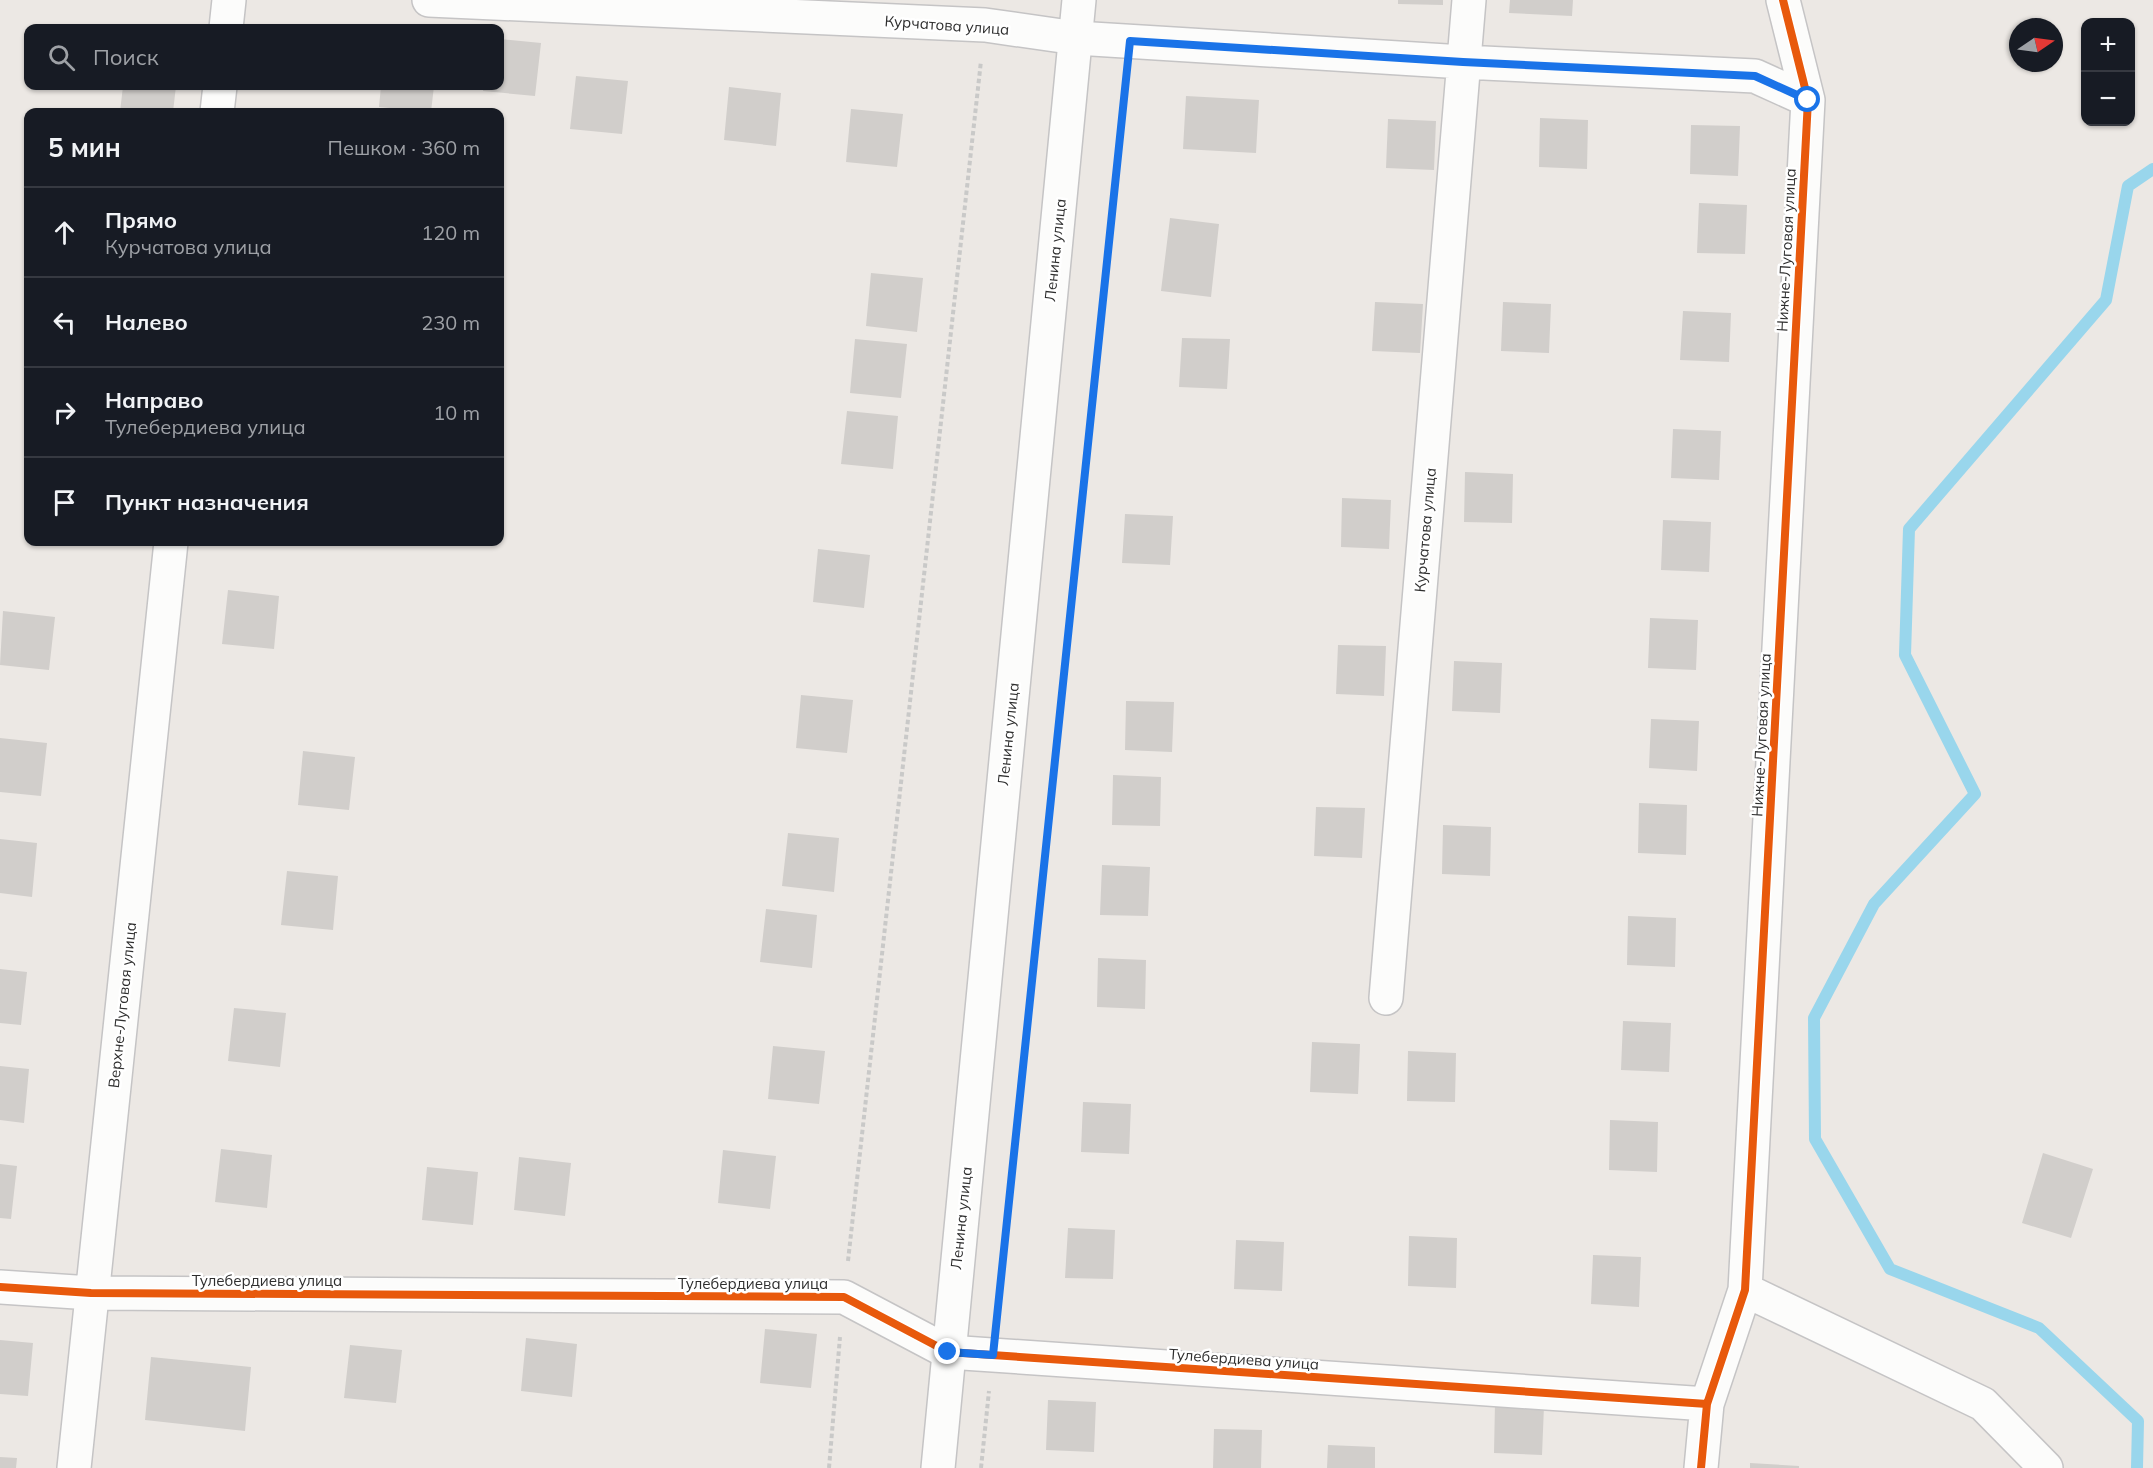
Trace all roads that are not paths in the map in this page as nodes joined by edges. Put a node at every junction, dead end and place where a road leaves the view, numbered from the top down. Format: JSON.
{"nodes":[{"id":1,"x":229,"y":0,"type":"edge"},
{"id":2,"x":429,"y":0,"type":"edge"},
{"id":3,"x":1079,"y":0,"type":"edge"},
{"id":4,"x":1469,"y":0,"type":"edge"},
{"id":5,"x":1783,"y":0,"type":"edge"},
{"id":6,"x":226,"y":24,"type":"edge"},
{"id":7,"x":1076,"y":38,"type":"junction"},
{"id":8,"x":1463,"y":62,"type":"junction"},
{"id":9,"x":220,"y":90,"type":"edge"},
{"id":10,"x":1808,"y":100,"type":"junction"},
{"id":11,"x":217,"y":108,"type":"edge"},
{"id":12,"x":171,"y":546,"type":"edge"},
{"id":13,"x":1386,"y":998,"type":"dead end"},
{"id":14,"x":0,"y":1287,"type":"edge"},
{"id":15,"x":1745,"y":1290,"type":"junction"},
{"id":16,"x":91,"y":1293,"type":"junction"},
{"id":17,"x":948,"y":1352,"type":"junction"},
{"id":18,"x":1707,"y":1404,"type":"junction"},
{"id":19,"x":74,"y":1468,"type":"edge"},
{"id":20,"x":938,"y":1468,"type":"edge"},
{"id":21,"x":1701,"y":1468,"type":"edge"},
{"id":22,"x":2046,"y":1468,"type":"edge"}],
"edges":[{"from":1,"to":6,"type":"street"},
{"from":2,"to":7,"type":"street","name":"Курчатова улица"},
{"from":3,"to":7,"type":"street","name":"Ленина улица"},
{"from":4,"to":8,"type":"street","name":"Курчатова улица"},
{"from":5,"to":10,"type":"street","name":"Нижне-Луговая улица"},
{"from":7,"to":8,"type":"street","name":"Курчатова улица"},
{"from":7,"to":17,"type":"street","name":"Ленина улица"},
{"from":8,"to":10,"type":"street","name":"Курчатова улица"},
{"from":8,"to":13,"type":"street","name":"Курчатова улица"},
{"from":9,"to":11,"type":"street"},
{"from":10,"to":15,"type":"street","name":"Нижне-Луговая улица"},
{"from":12,"to":16,"type":"street","name":"Верхне-Луговая улица"},
{"from":14,"to":16,"type":"street","name":"Тулебердиева улица"},
{"from":15,"to":18,"type":"street","name":"Нижне-Луговая улица"},
{"from":15,"to":22,"type":"street"},
{"from":16,"to":17,"type":"street","name":"Тулебердиева улица"},
{"from":16,"to":19,"type":"street","name":"Верхне-Луговая улица"},
{"from":17,"to":18,"type":"street","name":"Тулебердиева улица"},
{"from":17,"to":20,"type":"street","name":"Ленина улица"},
{"from":18,"to":21,"type":"street","name":"Нижне-Луговая улица"}]}
